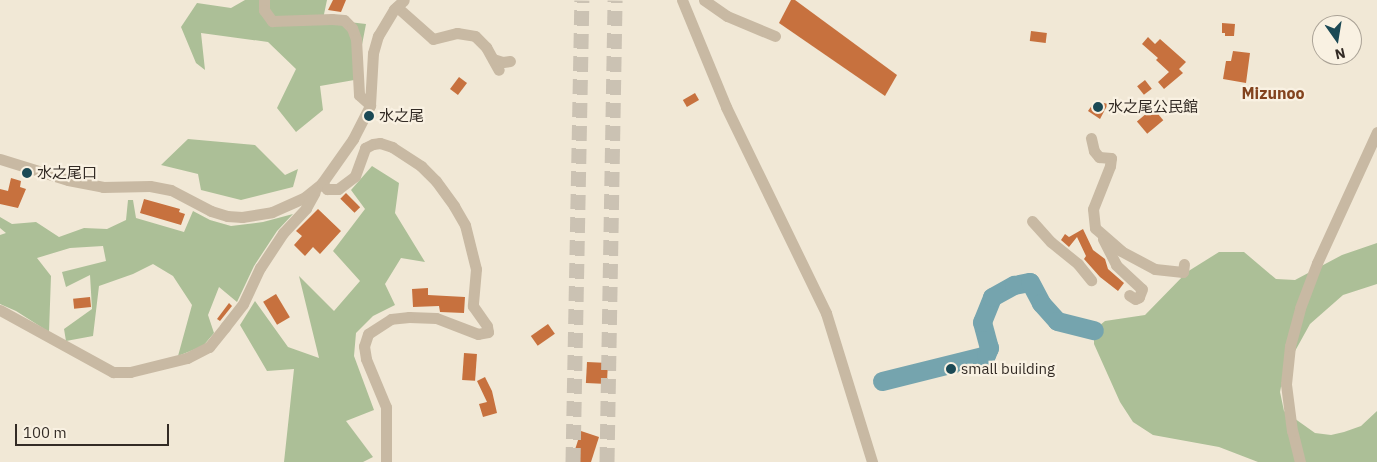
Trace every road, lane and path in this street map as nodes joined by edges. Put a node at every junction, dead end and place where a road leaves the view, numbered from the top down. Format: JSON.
{"nodes":[{"id":1,"x":264,"y":0,"type":"edge"},
{"id":2,"x":682,"y":0,"type":"edge"},
{"id":3,"x":704,"y":0,"type":"edge"},
{"id":4,"x":400,"y":4,"type":"edge"},
{"id":5,"x":775,"y":36,"type":"dead end"},
{"id":6,"x":493,"y":59,"type":"junction"},
{"id":7,"x":510,"y":61,"type":"dead end"},
{"id":8,"x":499,"y":70,"type":"dead end"},
{"id":9,"x":370,"y":105,"type":"junction"},
{"id":10,"x":1377,"y":132,"type":"edge"},
{"id":11,"x":1091,"y":138,"type":"dead end"},
{"id":12,"x":0,"y":159,"type":"edge"},
{"id":13,"x":320,"y":185,"type":"junction"},
{"id":14,"x":1032,"y":221,"type":"dead end"},
{"id":15,"x":1101,"y":236,"type":"junction"},
{"id":16,"x":1184,"y":264,"type":"dead end"},
{"id":17,"x":1091,"y":280,"type":"dead end"},
{"id":18,"x":1129,"y":295,"type":"dead end"},
{"id":19,"x":0,"y":310,"type":"edge"},
{"id":20,"x":386,"y":462,"type":"edge"},
{"id":21,"x":872,"y":462,"type":"edge"},
{"id":22,"x":1300,"y":462,"type":"edge"}],
"edges":[{"from":1,"to":9,"type":"street"},
{"from":2,"to":21,"type":"street"},
{"from":3,"to":5,"type":"street"},
{"from":4,"to":6,"type":"street"},
{"from":4,"to":9,"type":"street"},
{"from":6,"to":7,"type":"street"},
{"from":6,"to":8,"type":"street"},
{"from":9,"to":13,"type":"street"},
{"from":10,"to":22,"type":"street"},
{"from":11,"to":15,"type":"street"},
{"from":12,"to":13,"type":"street"},
{"from":13,"to":19,"type":"street"},
{"from":13,"to":20,"type":"street"},
{"from":14,"to":17,"type":"street"},
{"from":15,"to":16,"type":"street"},
{"from":15,"to":18,"type":"street"}]}
